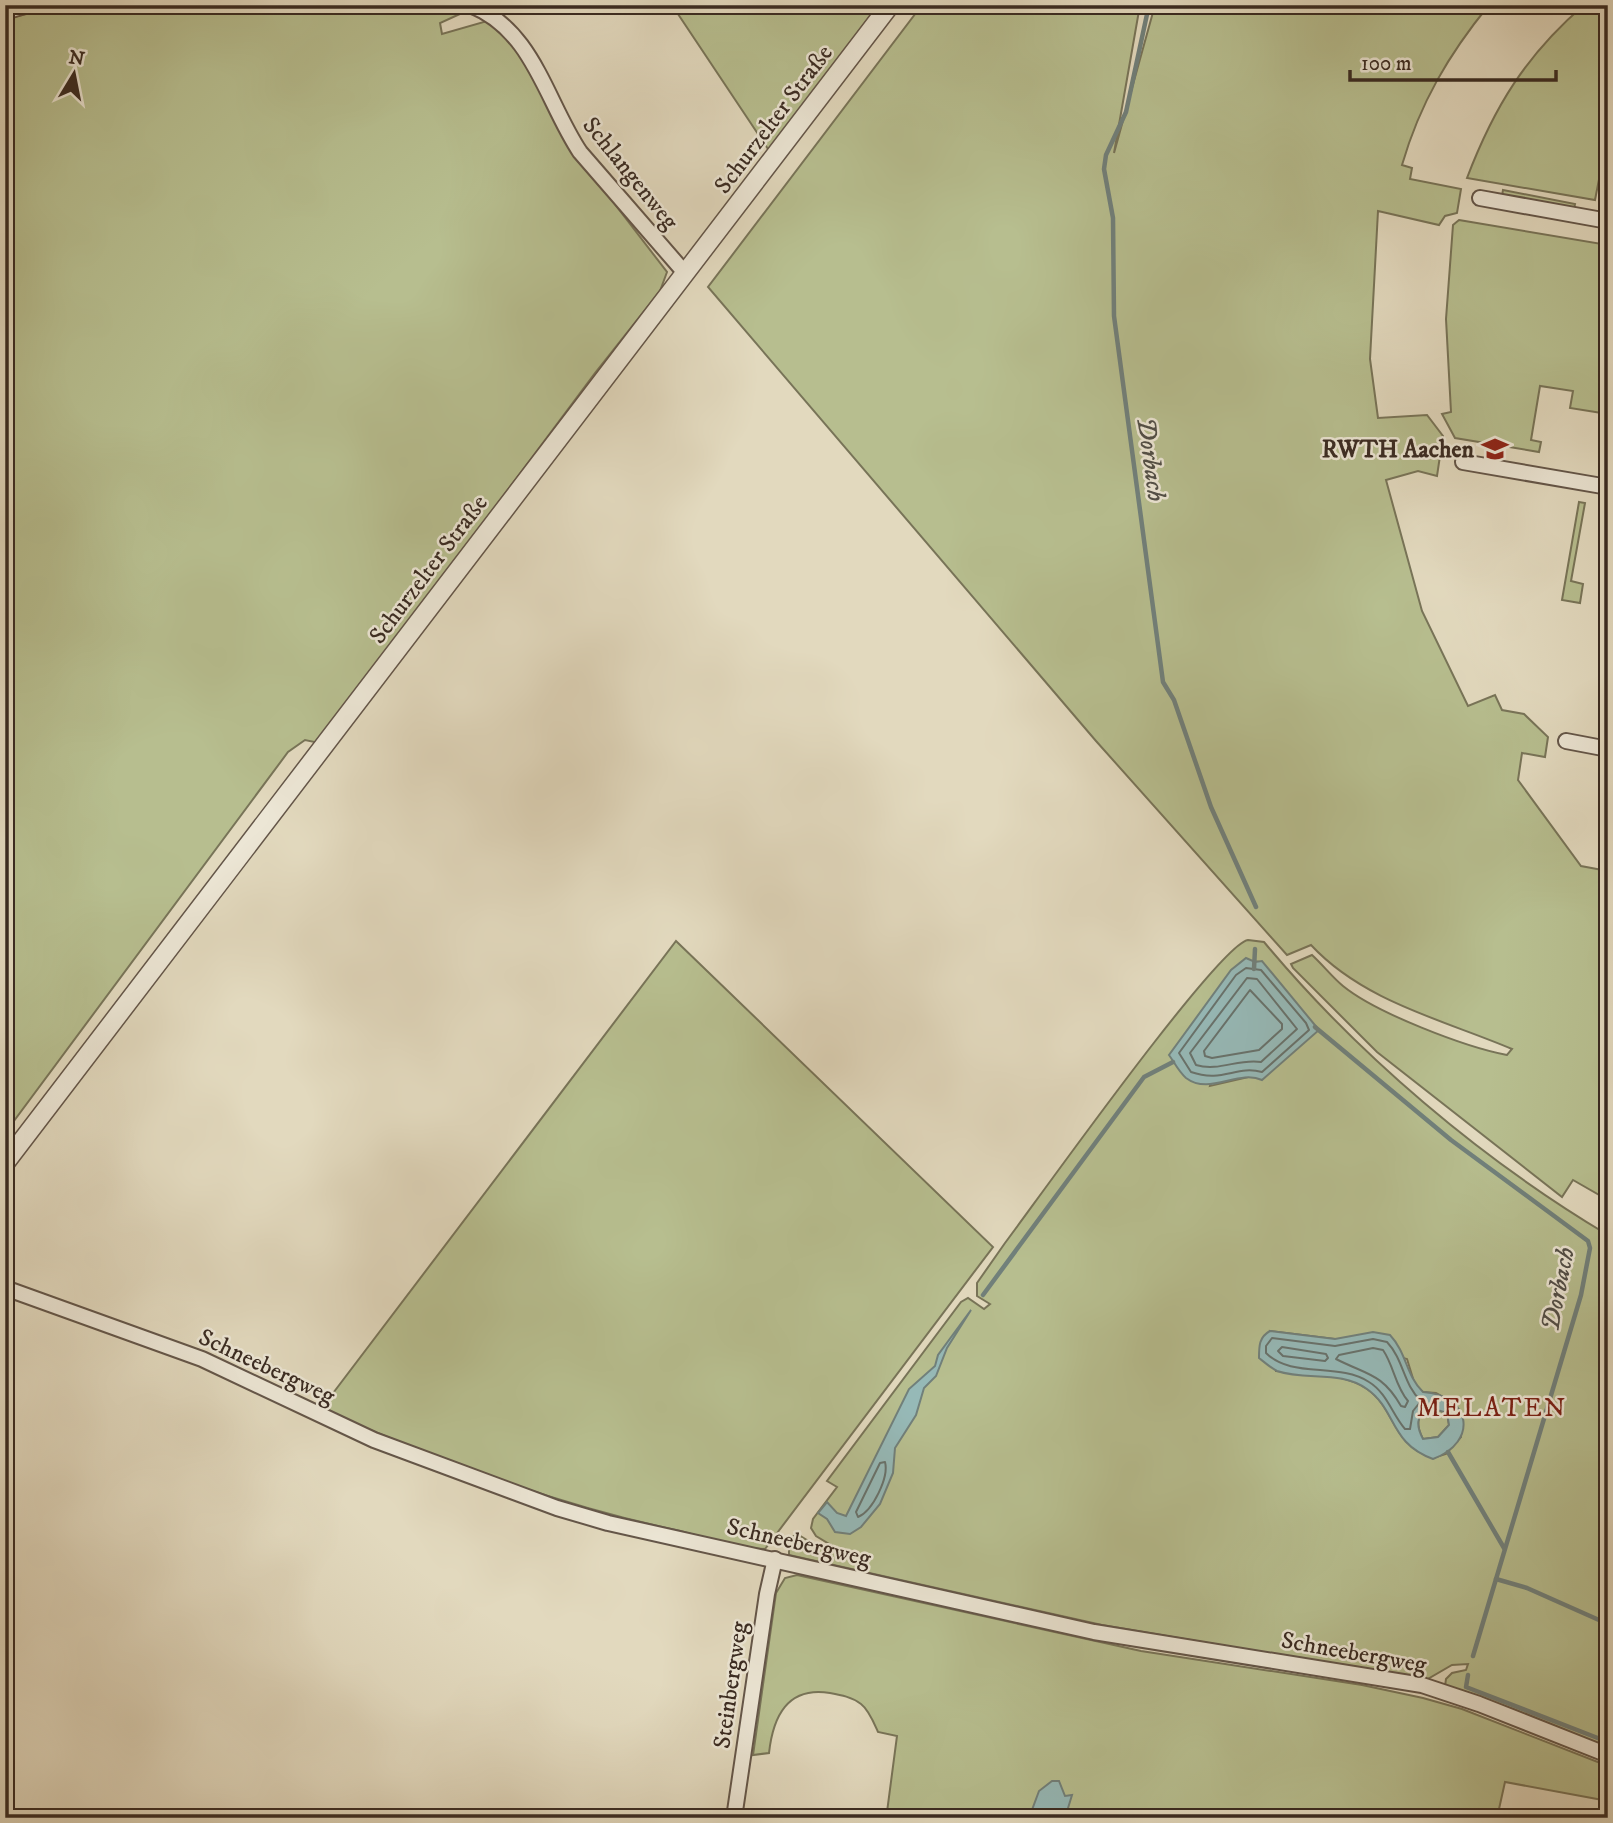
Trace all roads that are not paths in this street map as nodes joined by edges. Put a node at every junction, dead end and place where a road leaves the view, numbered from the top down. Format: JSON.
{"nodes":[{"id":1,"x":28,"y":5,"type":"edge"},
{"id":2,"x":470,"y":5,"type":"edge"},
{"id":3,"x":890,"y":5,"type":"edge"},
{"id":4,"x":5,"y":12,"type":"edge"},
{"id":5,"x":1480,"y":198,"type":"dead end"},
{"id":6,"x":1608,"y":221,"type":"edge"},
{"id":7,"x":685,"y":273,"type":"junction"},
{"id":8,"x":1464,"y":462,"type":"dead end"},
{"id":9,"x":1608,"y":487,"type":"edge"},
{"id":10,"x":1566,"y":741,"type":"dead end"},
{"id":11,"x":1608,"y":749,"type":"edge"},
{"id":12,"x":5,"y":1163,"type":"edge"},
{"id":13,"x":5,"y":1288,"type":"edge"},
{"id":14,"x":775,"y":1559,"type":"junction"},
{"id":15,"x":1608,"y":1755,"type":"edge"},
{"id":16,"x":734,"y":1818,"type":"edge"}],
"edges":[{"from":1,"to":4,"type":"street"},
{"from":2,"to":7,"type":"street","name":"Schlangenweg"},
{"from":3,"to":7,"type":"street","name":"Schurzelter Straße"},
{"from":5,"to":6,"type":"street"},
{"from":7,"to":12,"type":"street","name":"Schurzelter Straße"},
{"from":8,"to":9,"type":"street"},
{"from":10,"to":11,"type":"street"},
{"from":13,"to":14,"type":"street","name":"Schneebergweg"},
{"from":14,"to":15,"type":"street","name":"Schneebergweg"},
{"from":14,"to":16,"type":"street","name":"Steinbergweg"}]}
